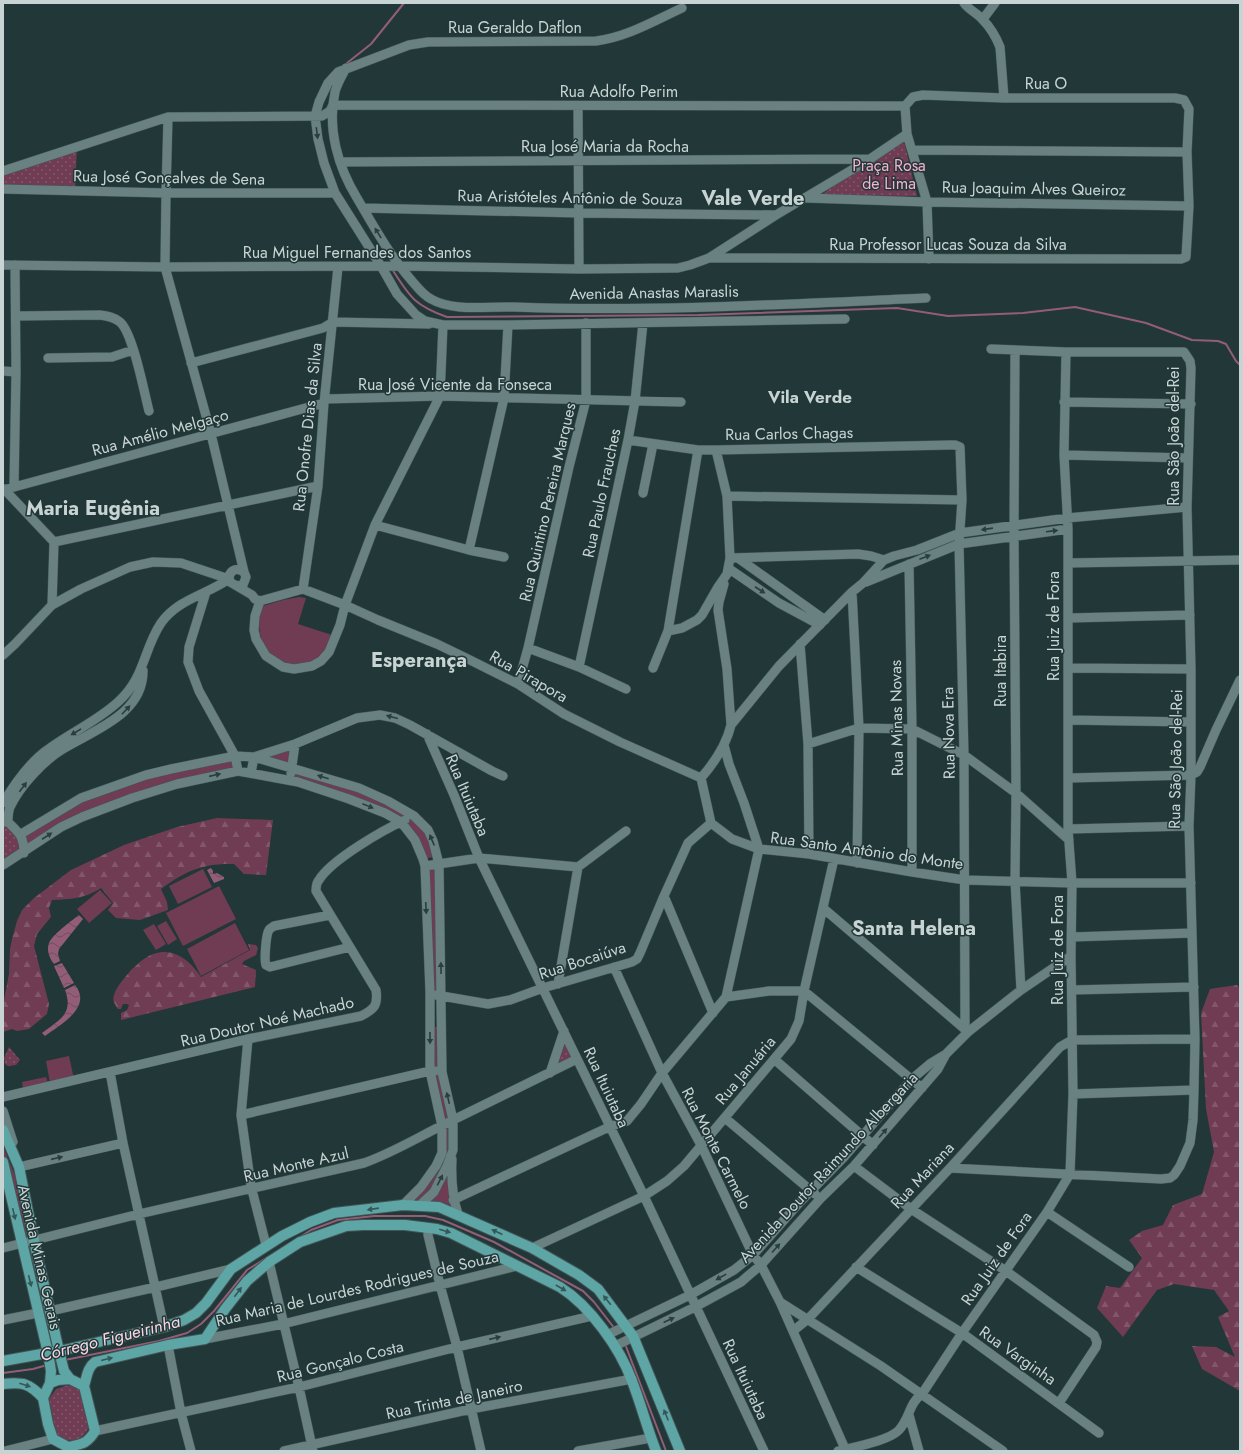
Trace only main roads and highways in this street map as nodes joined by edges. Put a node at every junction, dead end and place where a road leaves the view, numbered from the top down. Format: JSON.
{"nodes":[{"id":1,"x":3,"y":1130,"type":"edge"},
{"id":2,"x":3,"y":1162,"type":"edge"},
{"id":3,"x":59,"y":1351,"type":"junction"},
{"id":4,"x":48,"y":1353,"type":"junction"},
{"id":5,"x":3,"y":1361,"type":"edge"},
{"id":6,"x":70,"y":1379,"type":"junction"},
{"id":7,"x":50,"y":1383,"type":"junction"},
{"id":8,"x":3,"y":1384,"type":"edge"},
{"id":9,"x":84,"y":1386,"type":"junction"},
{"id":10,"x":43,"y":1398,"type":"junction"},
{"id":11,"x":84,"y":1447,"type":"edge"},
{"id":12,"x":68,"y":1449,"type":"edge"},
{"id":13,"x":656,"y":1451,"type":"edge"},
{"id":14,"x":680,"y":1451,"type":"edge"}],
"edges":[{"from":1,"to":3,"type":"main road","name":"Avenida Minas Gerais"},
{"from":2,"to":4,"type":"main road","name":"Avenida Minas Gerais","one_way":true},
{"from":3,"to":4,"type":"main road"},
{"from":3,"to":6,"type":"main road","name":"Avenida Minas Gerais"},
{"from":14,"to":3,"type":"main road","one_way":true},
{"from":4,"to":5,"type":"main road"},
{"from":4,"to":7,"type":"main road","name":"Avenida Minas Gerais"},
{"from":6,"to":7,"type":"main road"},
{"from":6,"to":9,"type":"main road"},
{"from":7,"to":10,"type":"main road"},
{"from":8,"to":10,"type":"main road","one_way":true},
{"from":9,"to":11,"type":"main road"},
{"from":9,"to":13,"type":"main road","one_way":true},
{"from":10,"to":12,"type":"main road"},
{"from":11,"to":12,"type":"main road"}]}
